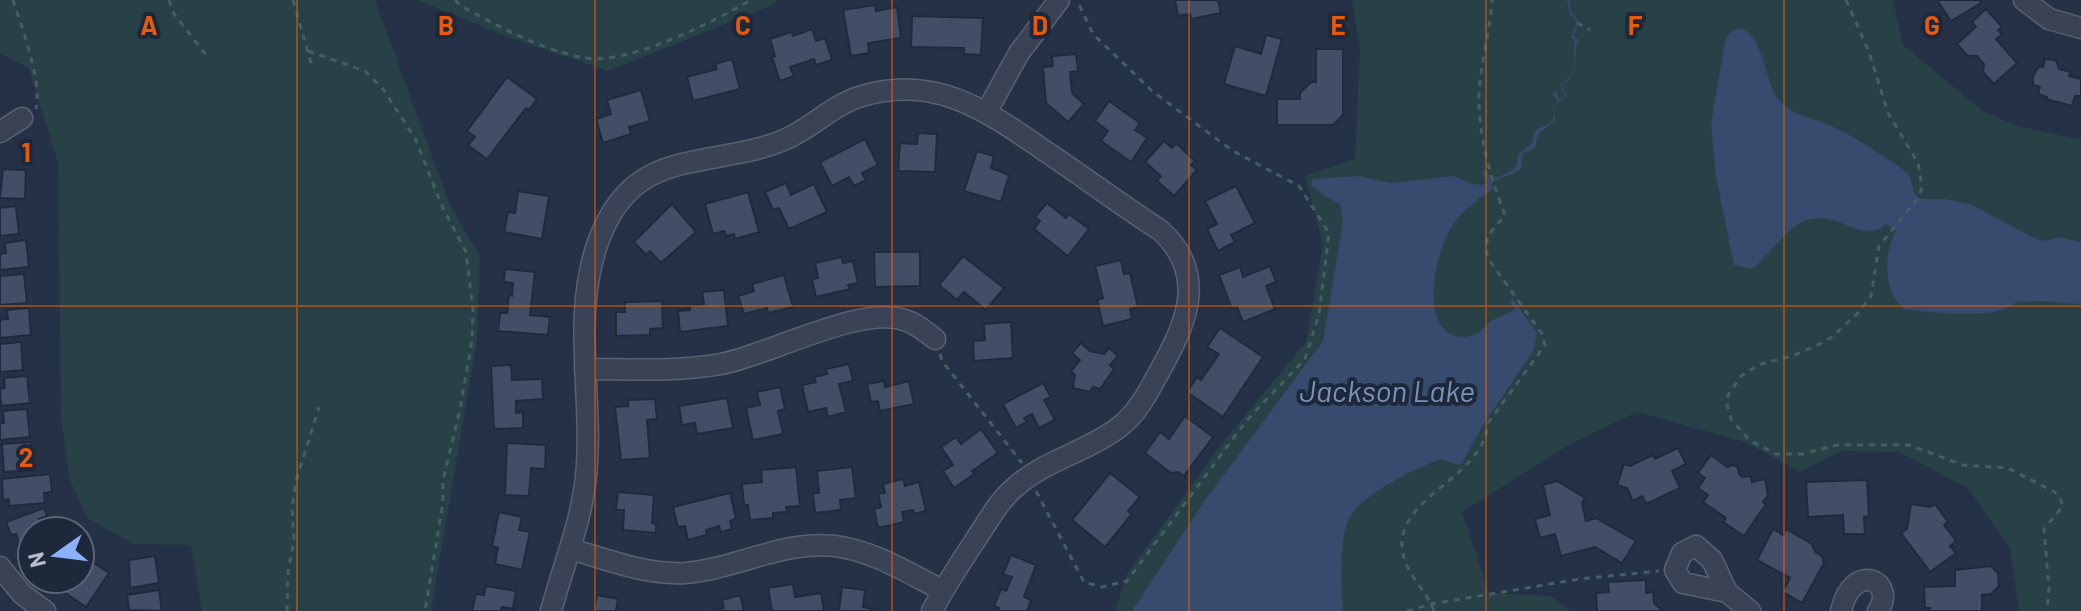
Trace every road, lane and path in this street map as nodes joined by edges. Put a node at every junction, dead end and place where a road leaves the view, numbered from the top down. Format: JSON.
{"nodes":[{"id":1,"x":13,"y":0,"type":"edge"},
{"id":2,"x":169,"y":0,"type":"edge"},
{"id":3,"x":293,"y":0,"type":"edge"},
{"id":4,"x":455,"y":0,"type":"edge"},
{"id":5,"x":751,"y":0,"type":"edge"},
{"id":6,"x":1059,"y":0,"type":"edge"},
{"id":7,"x":1492,"y":0,"type":"edge"},
{"id":8,"x":1846,"y":0,"type":"edge"},
{"id":9,"x":2024,"y":0,"type":"edge"},
{"id":10,"x":1577,"y":23,"type":"dead end"},
{"id":11,"x":2081,"y":28,"type":"edge"},
{"id":12,"x":1590,"y":30,"type":"dead end"},
{"id":13,"x":308,"y":51,"type":"junction"},
{"id":14,"x":206,"y":55,"type":"dead end"},
{"id":15,"x":311,"y":63,"type":"dead end"},
{"id":16,"x":987,"y":111,"type":"junction"},
{"id":17,"x":22,"y":118,"type":"joint"},
{"id":18,"x":0,"y":132,"type":"edge"},
{"id":19,"x":935,"y":339,"type":"dead end"},
{"id":20,"x":585,"y":369,"type":"junction"},
{"id":21,"x":319,"y":407,"type":"dead end"},
{"id":22,"x":571,"y":549,"type":"junction"},
{"id":23,"x":0,"y":567,"type":"edge"},
{"id":24,"x":1675,"y":570,"type":"junction"},
{"id":25,"x":942,"y":590,"type":"junction"},
{"id":26,"x":1727,"y":592,"type":"junction"},
{"id":27,"x":1431,"y":604,"type":"junction"},
{"id":28,"x":45,"y":611,"type":"edge"},
{"id":29,"x":287,"y":611,"type":"edge"},
{"id":30,"x":425,"y":611,"type":"edge"},
{"id":31,"x":551,"y":611,"type":"edge"},
{"id":32,"x":932,"y":611,"type":"edge"},
{"id":33,"x":1407,"y":611,"type":"edge"},
{"id":34,"x":1434,"y":611,"type":"edge"},
{"id":35,"x":1750,"y":611,"type":"edge"},
{"id":36,"x":1841,"y":611,"type":"edge"},
{"id":37,"x":1878,"y":611,"type":"edge"},
{"id":38,"x":2047,"y":611,"type":"edge"}],
"edges":[{"from":1,"to":17,"type":"path"},
{"from":2,"to":14,"type":"path"},
{"from":3,"to":13,"type":"path"},
{"from":4,"to":5,"type":"path"},
{"from":6,"to":16,"type":"street"},
{"from":7,"to":27,"type":"path"},
{"from":8,"to":38,"type":"path"},
{"from":9,"to":11,"type":"street"},
{"from":10,"to":12,"type":"path"},
{"from":13,"to":15,"type":"path"},
{"from":13,"to":30,"type":"path"},
{"from":16,"to":20,"type":"street"},
{"from":16,"to":25,"type":"street"},
{"from":17,"to":18,"type":"street"},
{"from":19,"to":20,"type":"street"},
{"from":20,"to":22,"type":"street"},
{"from":21,"to":29,"type":"path"},
{"from":22,"to":25,"type":"street"},
{"from":22,"to":31,"type":"street"},
{"from":23,"to":28,"type":"street"},
{"from":24,"to":26,"type":"street"},
{"from":24,"to":26,"type":"street"},
{"from":24,"to":27,"type":"path"},
{"from":25,"to":32,"type":"street"},
{"from":26,"to":35,"type":"street"},
{"from":27,"to":33,"type":"path"},
{"from":27,"to":34,"type":"path"},
{"from":36,"to":37,"type":"street"}]}
